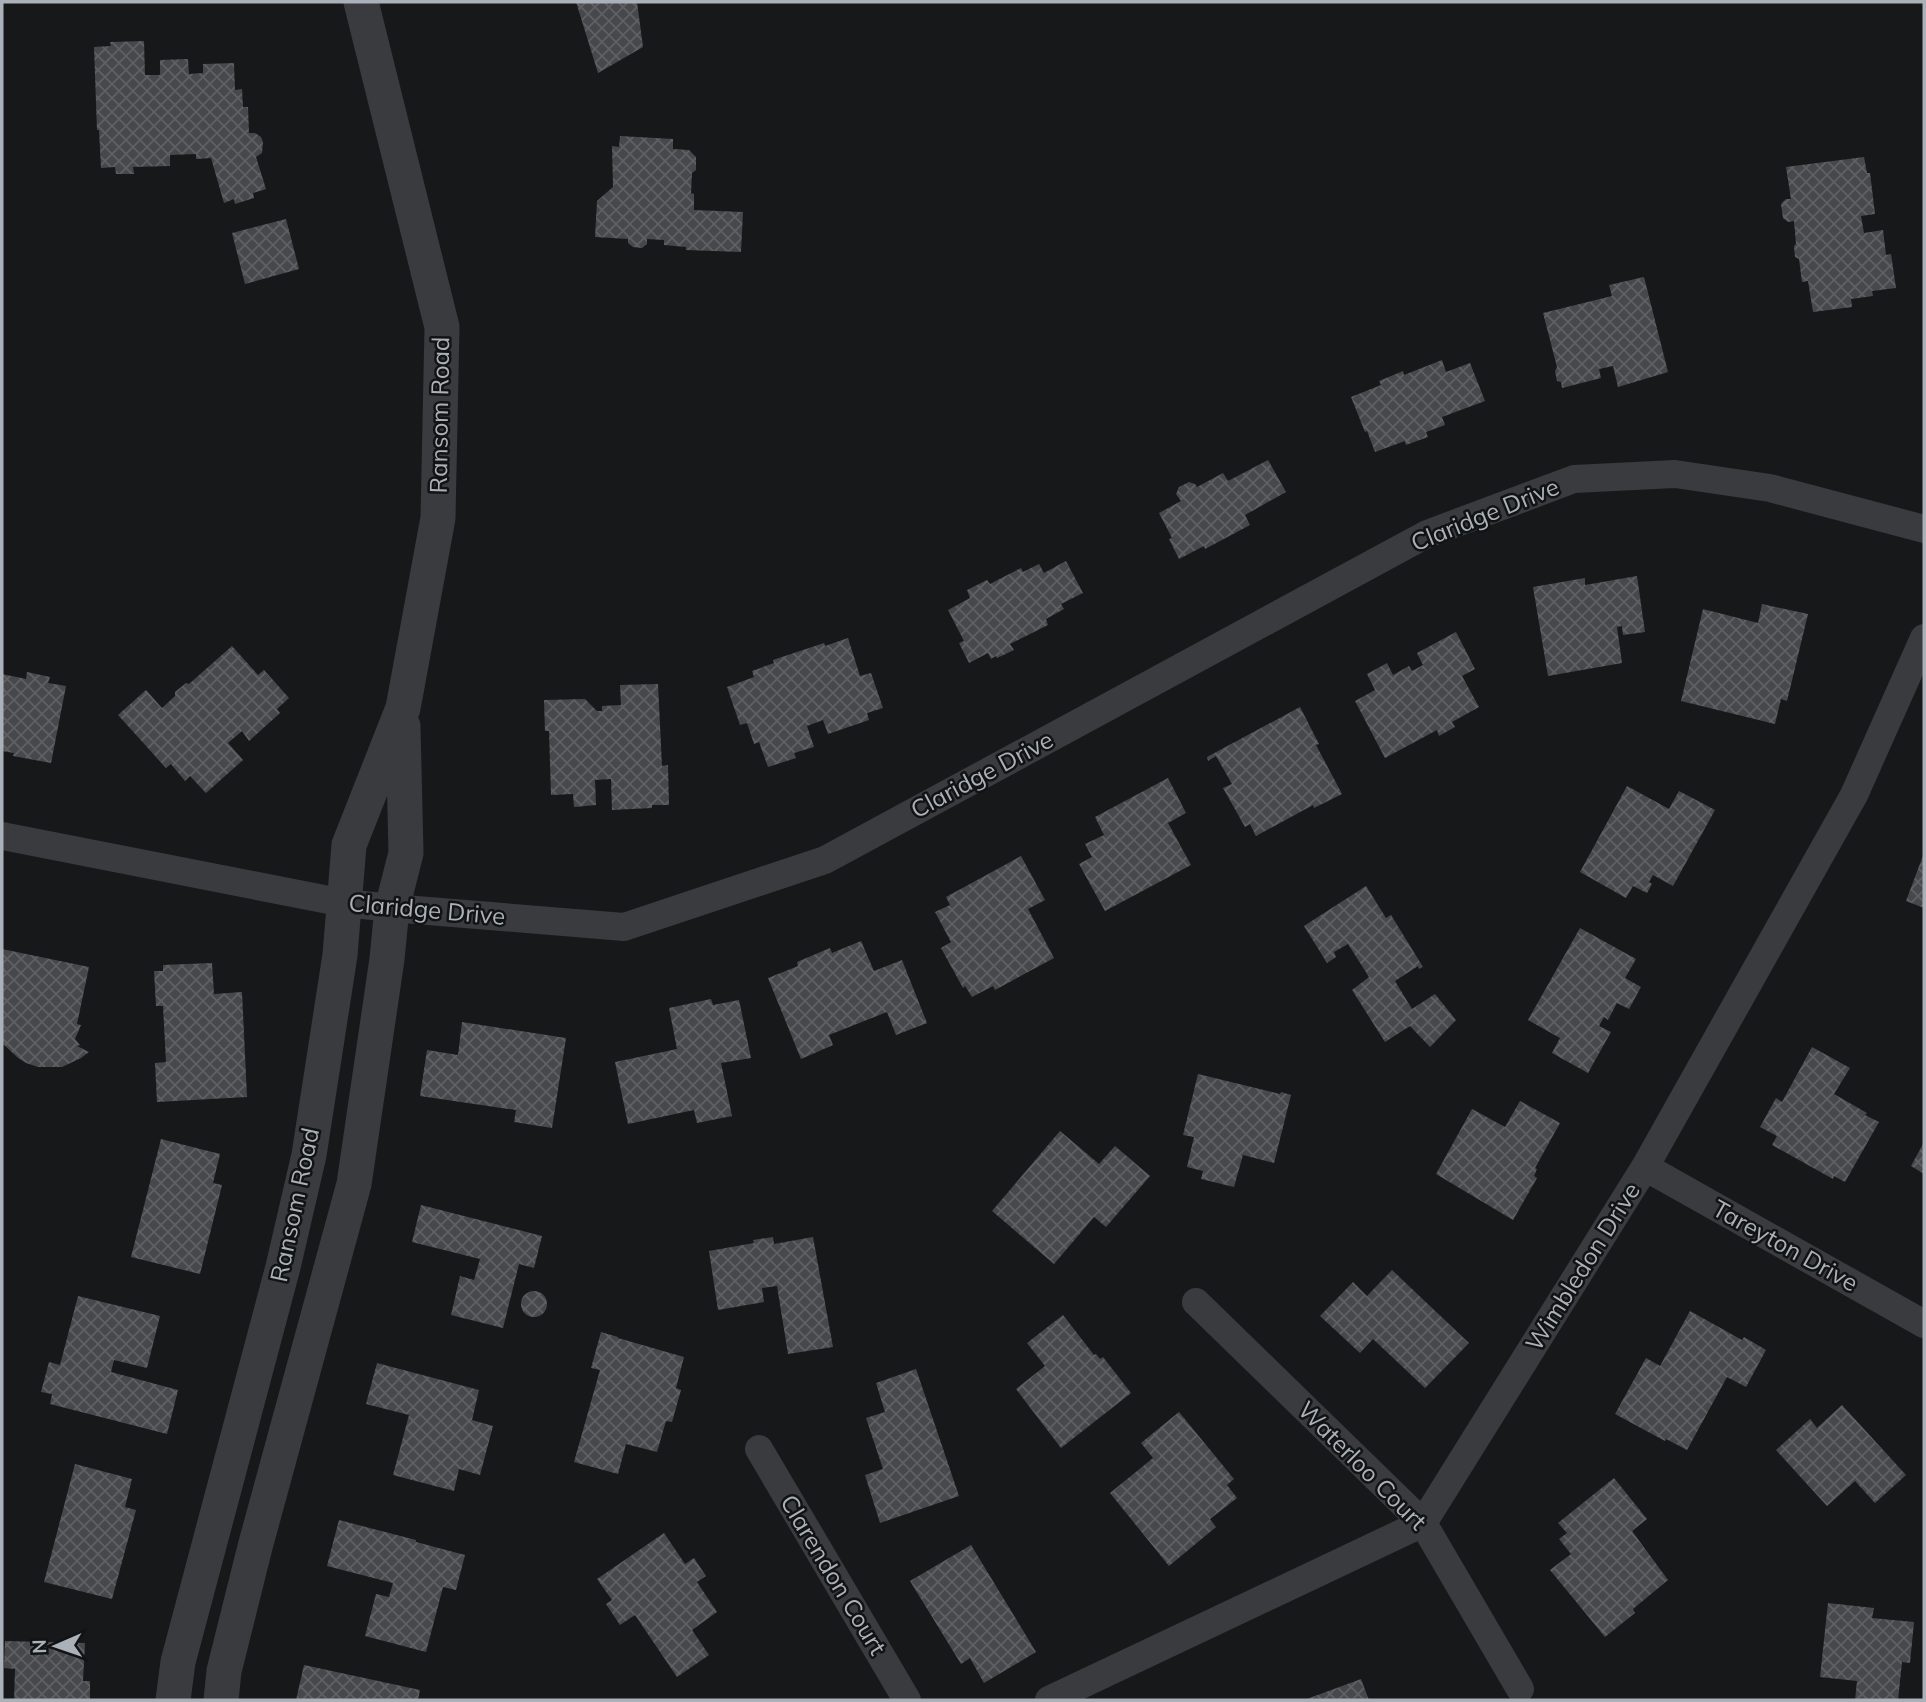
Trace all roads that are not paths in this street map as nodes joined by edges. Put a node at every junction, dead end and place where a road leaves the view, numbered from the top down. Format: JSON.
{"nodes":[{"id":1,"x":361,"y":2,"type":"edge"},
{"id":2,"x":1924,"y":529,"type":"edge"},
{"id":3,"x":1924,"y":638,"type":"edge"},
{"id":4,"x":403,"y":708,"type":"junction"},
{"id":5,"x":2,"y":836,"type":"edge"},
{"id":6,"x":344,"y":903,"type":"junction"},
{"id":7,"x":392,"y":908,"type":"junction"},
{"id":8,"x":1645,"y":1167,"type":"junction"},
{"id":9,"x":1196,"y":1302,"type":"dead end"},
{"id":10,"x":1924,"y":1324,"type":"edge"},
{"id":11,"x":759,"y":1449,"type":"dead end"},
{"id":12,"x":1423,"y":1523,"type":"junction"},
{"id":13,"x":1520,"y":1689,"type":"dead end"},
{"id":14,"x":173,"y":1700,"type":"edge"},
{"id":15,"x":221,"y":1700,"type":"edge"},
{"id":16,"x":908,"y":1700,"type":"edge"},
{"id":17,"x":1049,"y":1700,"type":"edge"}],
"edges":[{"from":1,"to":4,"type":"street","name":"Ransom Road"},
{"from":2,"to":7,"type":"street","name":"Claridge Drive"},
{"from":3,"to":8,"type":"street","name":"Wimbledon Drive"},
{"from":4,"to":6,"type":"street","name":"Ransom Road"},
{"from":4,"to":7,"type":"street","name":"Ransom Road"},
{"from":5,"to":6,"type":"street","name":"Claridge Drive"},
{"from":6,"to":7,"type":"street","name":"Claridge Drive"},
{"from":6,"to":14,"type":"street","name":"Ransom Road"},
{"from":7,"to":15,"type":"street","name":"Ransom Road"},
{"from":8,"to":10,"type":"street","name":"Tareyton Drive"},
{"from":8,"to":12,"type":"street","name":"Wimbledon Drive"},
{"from":9,"to":12,"type":"street","name":"Waterloo Court"},
{"from":11,"to":16,"type":"street","name":"Clarendon Court"},
{"from":12,"to":13,"type":"street","name":"Waterloo Court"},
{"from":12,"to":17,"type":"street"}]}
